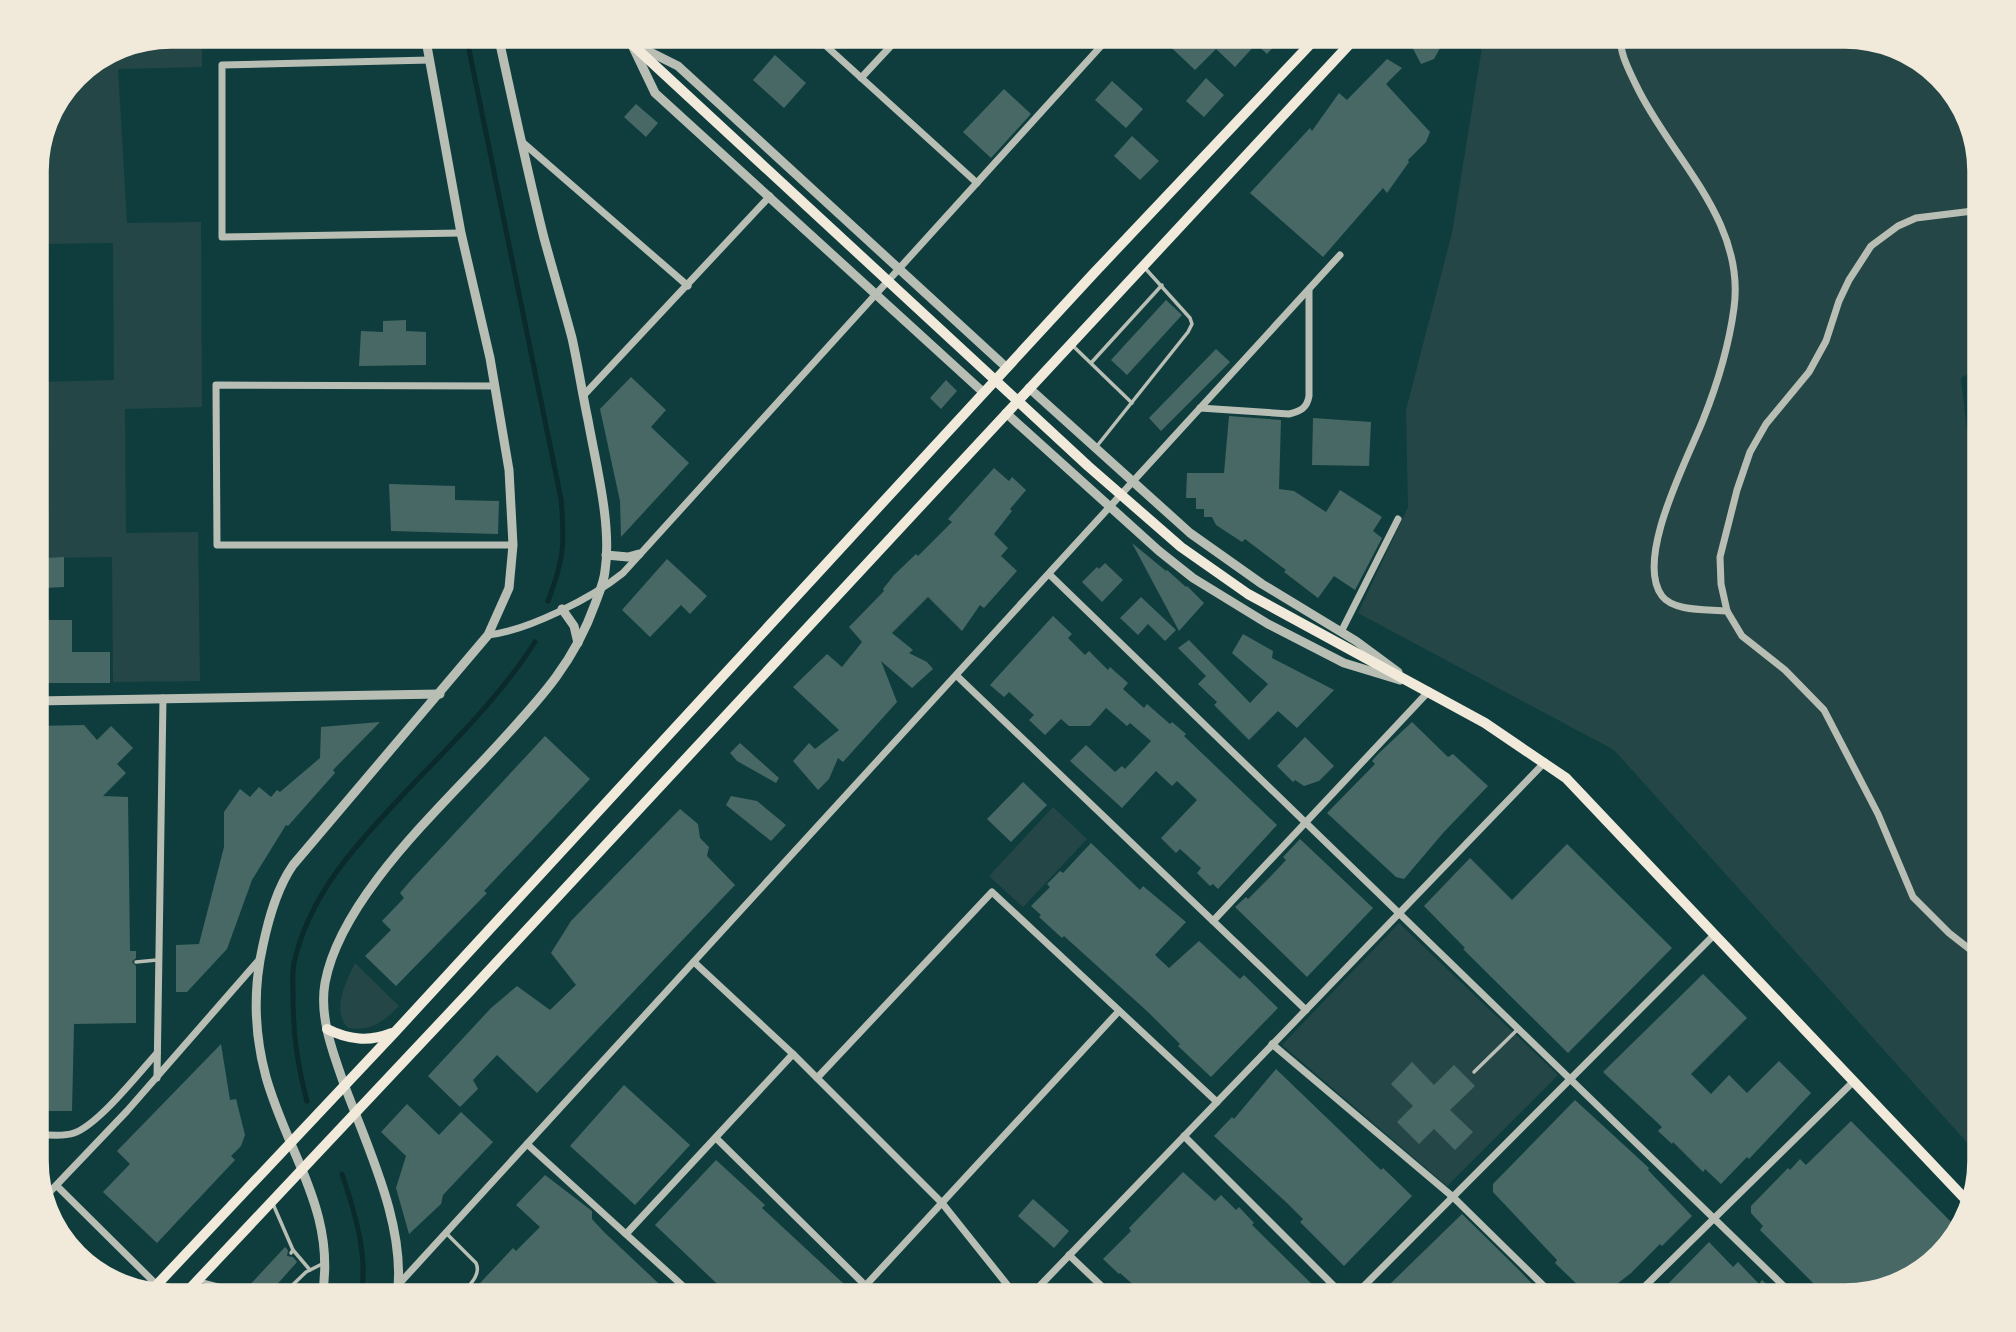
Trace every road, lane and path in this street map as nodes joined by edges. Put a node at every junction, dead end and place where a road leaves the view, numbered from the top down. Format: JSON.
{"nodes":[{"id":1,"x":1100,"y":47,"type":"edge"},
{"id":2,"x":1308,"y":47,"type":"edge"},
{"id":3,"x":1347,"y":47,"type":"edge"},
{"id":4,"x":1621,"y":47,"type":"edge"},
{"id":5,"x":428,"y":48,"type":"edge"},
{"id":6,"x":501,"y":48,"type":"edge"},
{"id":7,"x":633,"y":48,"type":"edge"},
{"id":8,"x":636,"y":48,"type":"edge"},
{"id":9,"x":641,"y":48,"type":"edge"},
{"id":10,"x":828,"y":48,"type":"edge"},
{"id":11,"x":889,"y":48,"type":"edge"},
{"id":12,"x":430,"y":60,"type":"junction"},
{"id":13,"x":861,"y":78,"type":"junction"},
{"id":14,"x":521,"y":141,"type":"junction"},
{"id":15,"x":977,"y":183,"type":"junction"},
{"id":16,"x":770,"y":196,"type":"junction"},
{"id":17,"x":1969,"y":211,"type":"edge"},
{"id":18,"x":461,"y":233,"type":"junction"},
{"id":19,"x":1340,"y":255,"type":"dead end"},
{"id":20,"x":1142,"y":266,"type":"junction"},
{"id":21,"x":899,"y":269,"type":"junction"},
{"id":22,"x":1162,"y":285,"type":"junction"},
{"id":23,"x":688,"y":286,"type":"junction"},
{"id":24,"x":1309,"y":289,"type":"junction"},
{"id":25,"x":876,"y":294,"type":"junction"},
{"id":26,"x":1071,"y":343,"type":"junction"},
{"id":27,"x":1091,"y":363,"type":"junction"},
{"id":28,"x":1007,"y":368,"type":"junction"},
{"id":29,"x":494,"y":386,"type":"junction"},
{"id":30,"x":1029,"y":387,"type":"junction"},
{"id":31,"x":985,"y":393,"type":"junction"},
{"id":32,"x":583,"y":396,"type":"junction"},
{"id":33,"x":1132,"y":403,"type":"junction"},
{"id":34,"x":1200,"y":408,"type":"junction"},
{"id":35,"x":1006,"y":413,"type":"junction"},
{"id":36,"x":1095,"y":447,"type":"junction"},
{"id":37,"x":1133,"y":482,"type":"junction"},
{"id":38,"x":1110,"y":508,"type":"junction"},
{"id":39,"x":1398,"y":520,"type":"dead end"},
{"id":40,"x":513,"y":545,"type":"junction"},
{"id":41,"x":639,"y":554,"type":"junction"},
{"id":42,"x":606,"y":555,"type":"junction"},
{"id":43,"x":1049,"y":575,"type":"junction"},
{"id":44,"x":599,"y":591,"type":"junction"},
{"id":45,"x":562,"y":609,"type":"junction"},
{"id":46,"x":1727,"y":611,"type":"junction"},
{"id":47,"x":1341,"y":632,"type":"junction"},
{"id":48,"x":488,"y":635,"type":"junction"},
{"id":49,"x":578,"y":643,"type":"junction"},
{"id":50,"x":957,"y":676,"type":"junction"},
{"id":51,"x":1415,"y":684,"type":"junction"},
{"id":52,"x":1429,"y":691,"type":"junction"},
{"id":53,"x":440,"y":694,"type":"junction"},
{"id":54,"x":163,"y":698,"type":"junction"},
{"id":55,"x":48,"y":701,"type":"edge"},
{"id":56,"x":1545,"y":762,"type":"junction"},
{"id":57,"x":1305,"y":823,"type":"junction"},
{"id":58,"x":1399,"y":913,"type":"junction"},
{"id":59,"x":1213,"y":921,"type":"junction"},
{"id":60,"x":1714,"y":935,"type":"junction"},
{"id":61,"x":1969,"y":949,"type":"edge"},
{"id":62,"x":260,"y":959,"type":"junction"},
{"id":63,"x":159,"y":960,"type":"junction"},
{"id":64,"x":136,"y":962,"type":"dead end"},
{"id":65,"x":694,"y":962,"type":"junction"},
{"id":66,"x":1306,"y":1010,"type":"junction"},
{"id":67,"x":1119,"y":1011,"type":"junction"},
{"id":68,"x":327,"y":1029,"type":"junction"},
{"id":69,"x":1518,"y":1029,"type":"junction"},
{"id":70,"x":395,"y":1032,"type":"junction"},
{"id":71,"x":1272,"y":1044,"type":"junction"},
{"id":72,"x":158,"y":1053,"type":"junction"},
{"id":73,"x":793,"y":1054,"type":"junction"},
{"id":74,"x":1474,"y":1072,"type":"dead end"},
{"id":75,"x":157,"y":1078,"type":"junction"},
{"id":76,"x":817,"y":1078,"type":"junction"},
{"id":77,"x":1570,"y":1079,"type":"junction"},
{"id":78,"x":1854,"y":1081,"type":"junction"},
{"id":79,"x":345,"y":1086,"type":"junction"},
{"id":80,"x":1217,"y":1102,"type":"junction"},
{"id":81,"x":355,"y":1113,"type":"junction"},
{"id":82,"x":48,"y":1135,"type":"edge"},
{"id":83,"x":1184,"y":1136,"type":"junction"},
{"id":84,"x":716,"y":1138,"type":"junction"},
{"id":85,"x":291,"y":1143,"type":"junction"},
{"id":86,"x":527,"y":1144,"type":"junction"},
{"id":87,"x":302,"y":1169,"type":"junction"},
{"id":88,"x":57,"y":1186,"type":"junction"},
{"id":89,"x":51,"y":1192,"type":"edge"},
{"id":90,"x":1963,"y":1197,"type":"edge"},
{"id":91,"x":1452,"y":1198,"type":"junction"},
{"id":92,"x":272,"y":1201,"type":"junction"},
{"id":93,"x":942,"y":1203,"type":"junction"},
{"id":94,"x":1714,"y":1218,"type":"junction"},
{"id":95,"x":445,"y":1233,"type":"junction"},
{"id":96,"x":626,"y":1234,"type":"junction"},
{"id":97,"x":1069,"y":1255,"type":"junction"},
{"id":98,"x":326,"y":1262,"type":"junction"},
{"id":99,"x":310,"y":1270,"type":"junction"},
{"id":100,"x":197,"y":1280,"type":"junction"},
{"id":101,"x":149,"y":1282,"type":"edge"},
{"id":102,"x":158,"y":1283,"type":"edge"},
{"id":103,"x":399,"y":1284,"type":"joint"},
{"id":104,"x":193,"y":1285,"type":"edge"},
{"id":105,"x":217,"y":1285,"type":"edge"},
{"id":106,"x":291,"y":1285,"type":"edge"},
{"id":107,"x":324,"y":1285,"type":"edge"},
{"id":108,"x":469,"y":1285,"type":"edge"},
{"id":109,"x":682,"y":1285,"type":"edge"},
{"id":110,"x":865,"y":1285,"type":"edge"},
{"id":111,"x":867,"y":1285,"type":"edge"},
{"id":112,"x":1007,"y":1285,"type":"edge"},
{"id":113,"x":1040,"y":1285,"type":"edge"},
{"id":114,"x":1100,"y":1285,"type":"edge"},
{"id":115,"x":1333,"y":1285,"type":"edge"},
{"id":116,"x":1365,"y":1285,"type":"edge"},
{"id":117,"x":1543,"y":1285,"type":"edge"},
{"id":118,"x":1646,"y":1285,"type":"edge"},
{"id":119,"x":1783,"y":1285,"type":"edge"}],
"edges":[{"from":1,"to":15,"type":"street"},
{"from":2,"to":28,"type":"main road"},
{"from":3,"to":20,"type":"main road"},
{"from":4,"to":46,"type":"street"},
{"from":5,"to":12,"type":"street"},
{"from":6,"to":14,"type":"street"},
{"from":7,"to":16,"type":"street"},
{"from":8,"to":51,"type":"main road"},
{"from":9,"to":21,"type":"street"},
{"from":10,"to":13,"type":"street"},
{"from":11,"to":13,"type":"street"},
{"from":12,"to":18,"type":"street"},
{"from":12,"to":18,"type":"street"},
{"from":13,"to":15,"type":"street"},
{"from":14,"to":23,"type":"street"},
{"from":14,"to":32,"type":"street"},
{"from":15,"to":21,"type":"street"},
{"from":16,"to":23,"type":"street"},
{"from":16,"to":25,"type":"street"},
{"from":17,"to":46,"type":"street"},
{"from":18,"to":29,"type":"street"},
{"from":19,"to":24,"type":"street"},
{"from":20,"to":22,"type":"lane"},
{"from":20,"to":26,"type":"main road"},
{"from":21,"to":25,"type":"street"},
{"from":21,"to":28,"type":"street"},
{"from":22,"to":27,"type":"lane"},
{"from":22,"to":33,"type":"lane"},
{"from":23,"to":32,"type":"street"},
{"from":24,"to":34,"type":"street"},
{"from":24,"to":34,"type":"street"},
{"from":25,"to":31,"type":"street"},
{"from":25,"to":41,"type":"street"},
{"from":26,"to":27,"type":"lane"},
{"from":26,"to":30,"type":"main road"},
{"from":27,"to":33,"type":"lane"},
{"from":28,"to":31,"type":"main road"},
{"from":29,"to":40,"type":"street"},
{"from":29,"to":40,"type":"street"},
{"from":30,"to":35,"type":"main road"},
{"from":30,"to":36,"type":"street"},
{"from":31,"to":70,"type":"main road"},
{"from":32,"to":42,"type":"street"},
{"from":33,"to":36,"type":"lane"},
{"from":34,"to":37,"type":"street"},
{"from":35,"to":38,"type":"street"},
{"from":35,"to":81,"type":"main road"},
{"from":36,"to":37,"type":"street"},
{"from":37,"to":38,"type":"street"},
{"from":37,"to":47,"type":"street"},
{"from":38,"to":43,"type":"street"},
{"from":38,"to":51,"type":"street"},
{"from":39,"to":47,"type":"street"},
{"from":40,"to":48,"type":"street"},
{"from":41,"to":42,"type":"street"},
{"from":41,"to":44,"type":"street"},
{"from":42,"to":44,"type":"street"},
{"from":43,"to":50,"type":"street"},
{"from":43,"to":57,"type":"street"},
{"from":44,"to":45,"type":"street"},
{"from":44,"to":49,"type":"street"},
{"from":45,"to":48,"type":"street"},
{"from":45,"to":49,"type":"street"},
{"from":46,"to":61,"type":"street"},
{"from":47,"to":51,"type":"street"},
{"from":48,"to":53,"type":"street"},
{"from":49,"to":68,"type":"street"},
{"from":50,"to":59,"type":"street"},
{"from":50,"to":65,"type":"street"},
{"from":51,"to":52,"type":"main road"},
{"from":52,"to":56,"type":"main road"},
{"from":52,"to":57,"type":"street"},
{"from":53,"to":54,"type":"street"},
{"from":53,"to":62,"type":"street"},
{"from":54,"to":55,"type":"street"},
{"from":54,"to":63,"type":"street"},
{"from":56,"to":58,"type":"street"},
{"from":56,"to":60,"type":"main road"},
{"from":57,"to":58,"type":"street"},
{"from":57,"to":59,"type":"street"},
{"from":58,"to":66,"type":"street"},
{"from":58,"to":69,"type":"street"},
{"from":59,"to":66,"type":"street"},
{"from":60,"to":77,"type":"street"},
{"from":60,"to":78,"type":"main road"},
{"from":62,"to":75,"type":"street"},
{"from":62,"to":85,"type":"street"},
{"from":63,"to":64,"type":"lane"},
{"from":63,"to":72,"type":"street"},
{"from":65,"to":73,"type":"street"},
{"from":65,"to":86,"type":"street"},
{"from":66,"to":71,"type":"street"},
{"from":67,"to":76,"type":"street"},
{"from":67,"to":80,"type":"street"},
{"from":67,"to":93,"type":"street"},
{"from":68,"to":70,"type":"main road"},
{"from":68,"to":79,"type":"street"},
{"from":69,"to":74,"type":"lane"},
{"from":69,"to":77,"type":"street"},
{"from":70,"to":79,"type":"main road"},
{"from":71,"to":80,"type":"street"},
{"from":71,"to":91,"type":"street"},
{"from":72,"to":75,"type":"street"},
{"from":72,"to":82,"type":"street"},
{"from":73,"to":76,"type":"street"},
{"from":73,"to":84,"type":"street"},
{"from":75,"to":88,"type":"street"},
{"from":76,"to":93,"type":"street"},
{"from":77,"to":91,"type":"street"},
{"from":77,"to":94,"type":"street"},
{"from":78,"to":90,"type":"main road"},
{"from":78,"to":94,"type":"street"},
{"from":79,"to":81,"type":"street"},
{"from":79,"to":85,"type":"main road"},
{"from":80,"to":83,"type":"street"},
{"from":81,"to":87,"type":"main road"},
{"from":81,"to":103,"type":"street"},
{"from":83,"to":97,"type":"street"},
{"from":83,"to":115,"type":"street"},
{"from":84,"to":96,"type":"street"},
{"from":84,"to":110,"type":"street"},
{"from":85,"to":87,"type":"street"},
{"from":85,"to":102,"type":"main road"},
{"from":86,"to":95,"type":"street"},
{"from":86,"to":96,"type":"street"},
{"from":87,"to":92,"type":"main road"},
{"from":87,"to":98,"type":"street"},
{"from":88,"to":89,"type":"street"},
{"from":88,"to":101,"type":"street"},
{"from":91,"to":116,"type":"street"},
{"from":91,"to":117,"type":"street"},
{"from":92,"to":99,"type":"lane"},
{"from":92,"to":100,"type":"main road"},
{"from":93,"to":111,"type":"street"},
{"from":93,"to":112,"type":"street"},
{"from":94,"to":118,"type":"street"},
{"from":94,"to":119,"type":"street"},
{"from":95,"to":103,"type":"street"},
{"from":95,"to":108,"type":"lane"},
{"from":96,"to":109,"type":"street"},
{"from":97,"to":113,"type":"street"},
{"from":97,"to":114,"type":"street"},
{"from":98,"to":99,"type":"lane"},
{"from":98,"to":107,"type":"street"},
{"from":99,"to":106,"type":"lane"},
{"from":100,"to":104,"type":"main road"},
{"from":100,"to":105,"type":"lane"}]}
